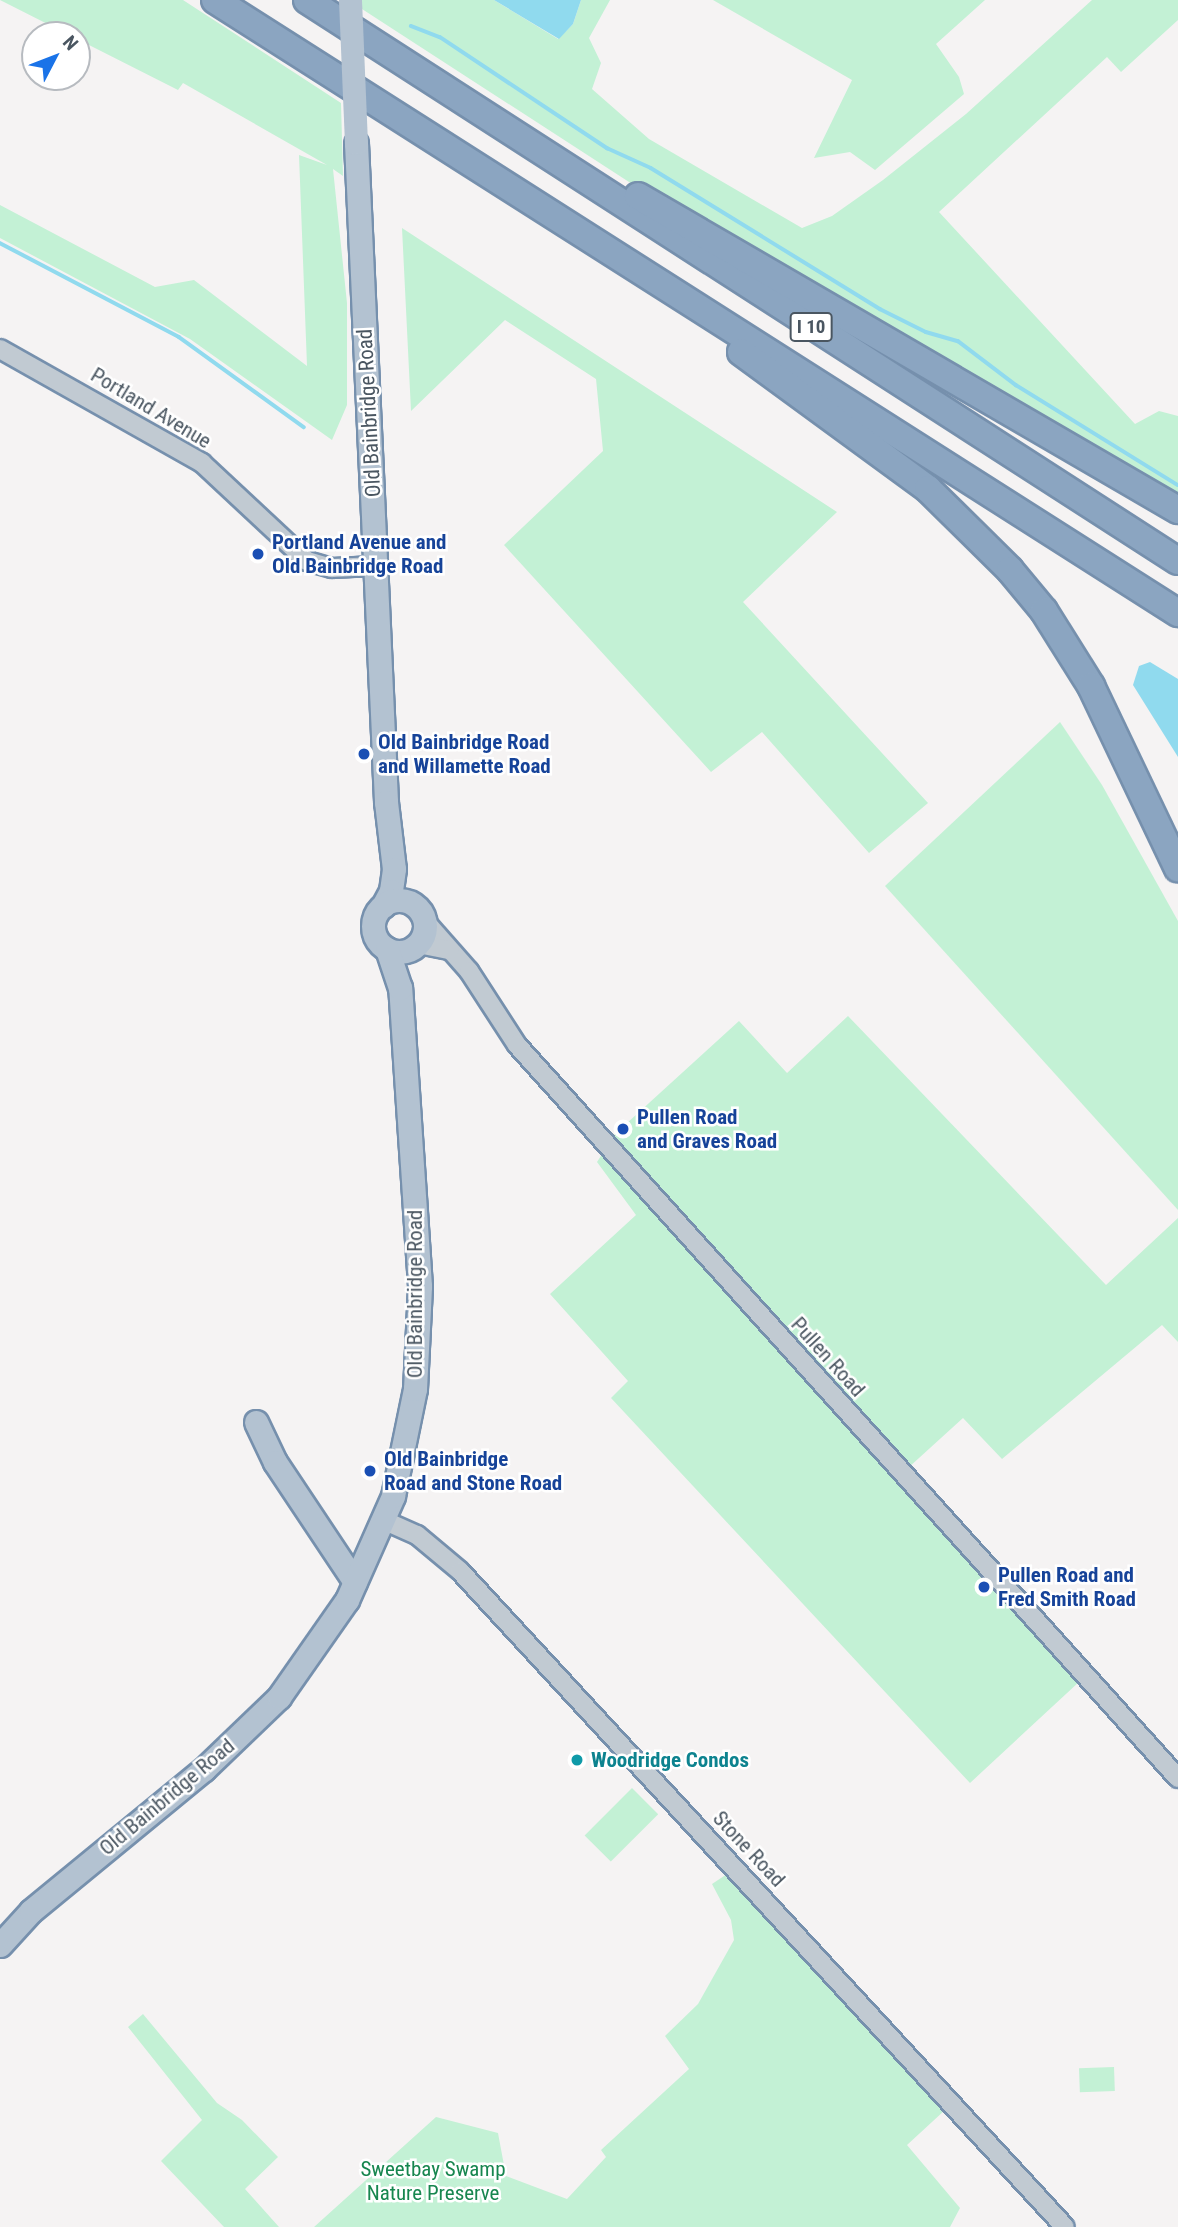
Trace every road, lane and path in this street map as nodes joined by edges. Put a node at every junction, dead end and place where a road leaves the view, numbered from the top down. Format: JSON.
{"nodes":[{"id":1,"x":215,"y":0,"type":"edge"},
{"id":2,"x":307,"y":0,"type":"edge"},
{"id":3,"x":350,"y":0,"type":"edge"},
{"id":4,"x":446,"y":89,"type":"junction"},
{"id":5,"x":682,"y":295,"type":"junction"},
{"id":6,"x":0,"y":349,"type":"edge"},
{"id":7,"x":1178,"y":510,"type":"edge"},
{"id":8,"x":1178,"y":561,"type":"edge"},
{"id":9,"x":376,"y":566,"type":"junction"},
{"id":10,"x":1178,"y":613,"type":"edge"},
{"id":11,"x":1178,"y":868,"type":"edge"},
{"id":12,"x":394,"y":869,"type":"junction"},
{"id":13,"x":408,"y":902,"type":"junction"},
{"id":14,"x":383,"y":906,"type":"junction"},
{"id":15,"x":424,"y":920,"type":"junction"},
{"id":16,"x":414,"y":947,"type":"junction"},
{"id":17,"x":387,"y":949,"type":"junction"},
{"id":18,"x":457,"y":956,"type":"junction"},
{"id":19,"x":400,"y":988,"type":"junction"},
{"id":20,"x":256,"y":1422,"type":"dead end"},
{"id":21,"x":383,"y":1520,"type":"junction"},
{"id":22,"x":355,"y":1582,"type":"junction"},
{"id":23,"x":1178,"y":1778,"type":"edge"},
{"id":24,"x":0,"y":1945,"type":"edge"},
{"id":25,"x":1065,"y":2227,"type":"edge"}],
"edges":[{"from":1,"to":5,"type":"highway","number":"I 10"},
{"from":2,"to":4,"type":"highway","number":"I 10"},
{"from":3,"to":9,"type":"main road","name":"Old Bainbridge Road","bridge":true},
{"from":4,"to":7,"type":"highway"},
{"from":4,"to":8,"type":"highway","number":"I 10"},
{"from":5,"to":10,"type":"highway","number":"I 10"},
{"from":5,"to":11,"type":"highway"},
{"from":6,"to":9,"type":"street","name":"Portland Avenue"},
{"from":9,"to":12,"type":"main road","name":"Old Bainbridge Road"},
{"from":12,"to":13,"type":"main road","name":"Old Bainbridge Road"},
{"from":12,"to":14,"type":"main road","name":"Old Bainbridge Road"},
{"from":13,"to":14,"type":"main road"},
{"from":13,"to":15,"type":"main road"},
{"from":14,"to":17,"type":"main road"},
{"from":15,"to":16,"type":"main road"},
{"from":15,"to":18,"type":"street","name":"Pullen Road"},
{"from":16,"to":17,"type":"main road"},
{"from":16,"to":18,"type":"street"},
{"from":16,"to":19,"type":"main road","name":"Old Bainbridge Road"},
{"from":17,"to":19,"type":"main road","name":"Old Bainbridge Road"},
{"from":18,"to":23,"type":"street","name":"Pullen Road"},
{"from":19,"to":21,"type":"main road","name":"Old Bainbridge Road"},
{"from":20,"to":22,"type":"main road"},
{"from":21,"to":22,"type":"main road","name":"Old Bainbridge Road"},
{"from":21,"to":25,"type":"street","name":"Stone Road"},
{"from":22,"to":24,"type":"main road","name":"Old Bainbridge Road"}]}
